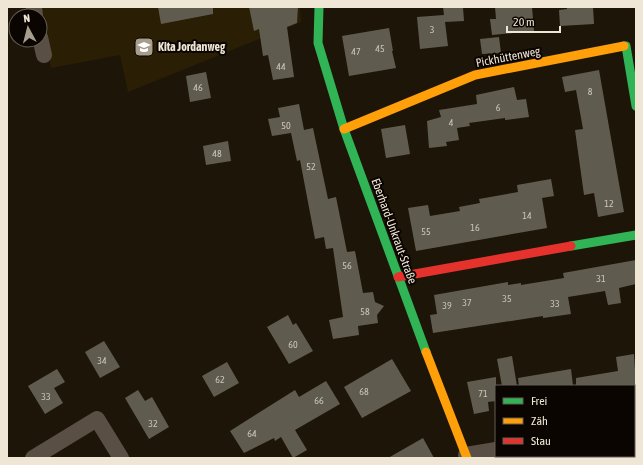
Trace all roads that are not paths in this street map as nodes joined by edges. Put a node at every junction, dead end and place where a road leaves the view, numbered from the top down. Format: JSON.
{"nodes":[{"id":1,"x":319,"y":7,"type":"edge"},
{"id":2,"x":42,"y":48,"type":"edge"},
{"id":3,"x":44,"y":55,"type":"dead end"},
{"id":4,"x":636,"y":106,"type":"edge"},
{"id":5,"x":344,"y":129,"type":"junction"},
{"id":6,"x":636,"y":235,"type":"edge"},
{"id":7,"x":398,"y":277,"type":"junction"},
{"id":8,"x":495,"y":450,"type":"edge"},
{"id":9,"x":466,"y":457,"type":"edge"},
{"id":10,"x":34,"y":458,"type":"edge"},
{"id":11,"x":121,"y":458,"type":"edge"}],
"edges":[{"from":1,"to":5,"type":"street","name":"Eberhard-Unkraut-Straße"},
{"from":2,"to":3,"type":"street"},
{"from":4,"to":5,"type":"street","name":"Pickhüttenweg"},
{"from":5,"to":7,"type":"street","name":"Eberhard-Unkraut-Straße"},
{"from":6,"to":7,"type":"street"},
{"from":7,"to":9,"type":"street","name":"Eberhard-Unkraut-Straße"},
{"from":8,"to":9,"type":"street"},
{"from":10,"to":11,"type":"street"}]}
